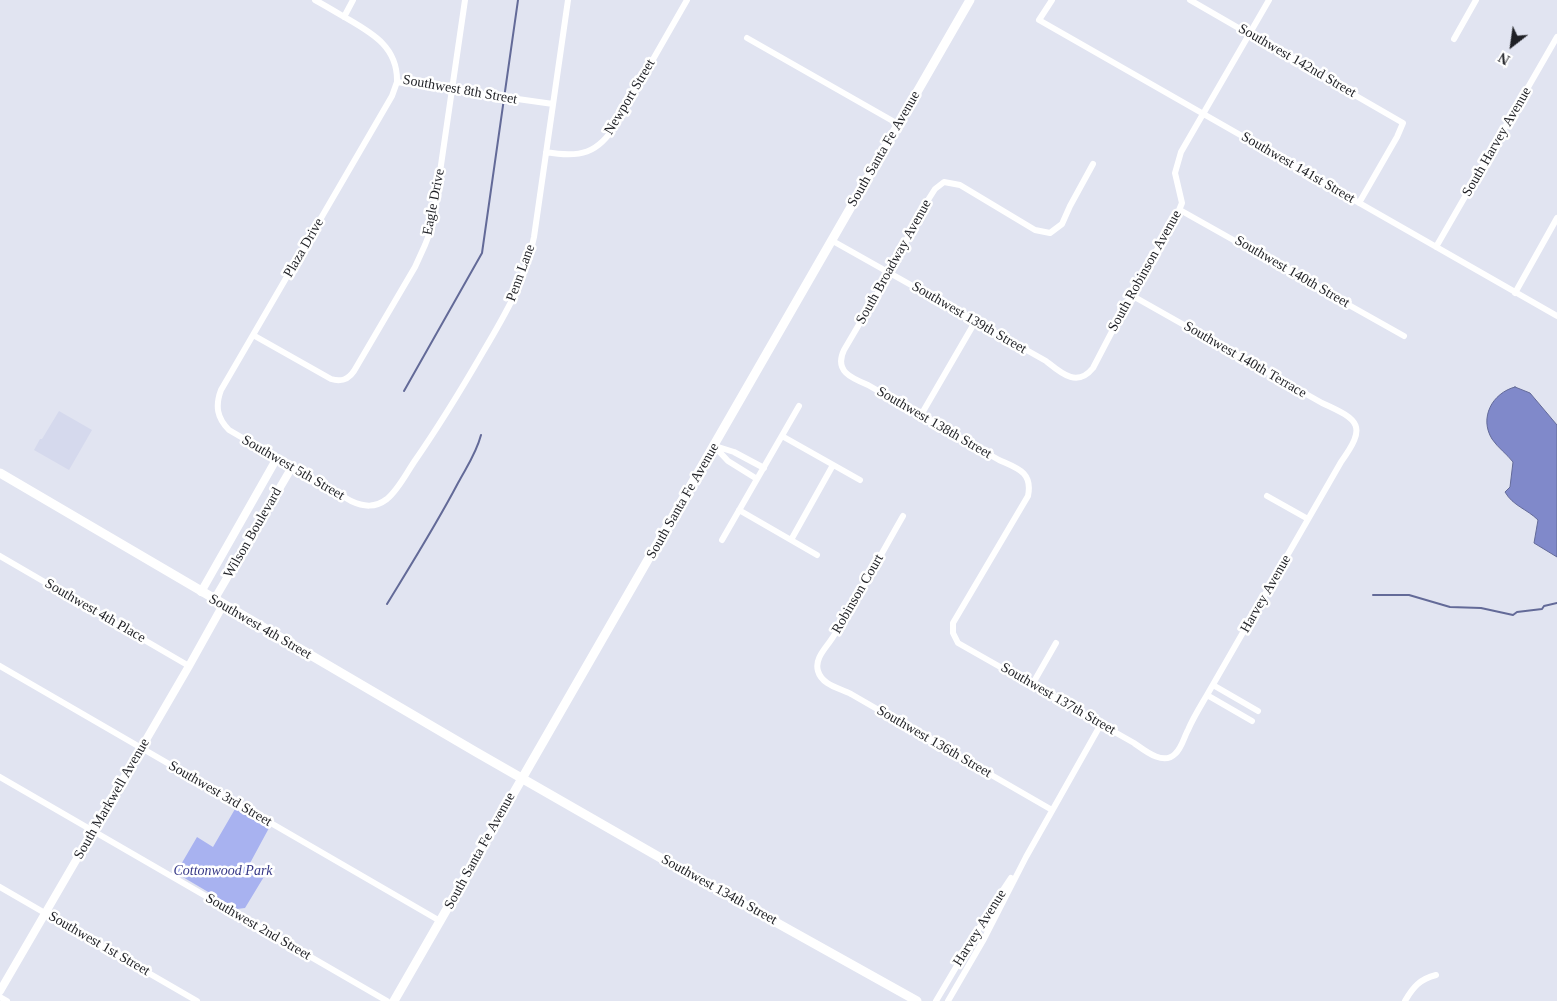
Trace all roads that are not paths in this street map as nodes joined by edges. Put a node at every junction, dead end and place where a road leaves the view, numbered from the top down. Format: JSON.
{"nodes":[{"id":1,"x":315,"y":0,"type":"edge"},
{"id":2,"x":353,"y":0,"type":"edge"},
{"id":3,"x":465,"y":0,"type":"edge"},
{"id":4,"x":568,"y":0,"type":"edge"},
{"id":5,"x":687,"y":0,"type":"edge"},
{"id":6,"x":970,"y":0,"type":"edge"},
{"id":7,"x":1052,"y":0,"type":"edge"},
{"id":8,"x":1190,"y":0,"type":"edge"},
{"id":9,"x":1269,"y":0,"type":"edge"},
{"id":10,"x":1476,"y":0,"type":"edge"},
{"id":11,"x":344,"y":17,"type":"junction"},
{"id":12,"x":1249,"y":34,"type":"junction"},
{"id":13,"x":1557,"y":37,"type":"edge"},
{"id":14,"x":747,"y":38,"type":"dead end"},
{"id":15,"x":1454,"y":39,"type":"dead end"},
{"id":16,"x":398,"y":82,"type":"junction"},
{"id":17,"x":453,"y":90,"type":"junction"},
{"id":18,"x":554,"y":104,"type":"junction"},
{"id":19,"x":1203,"y":114,"type":"junction"},
{"id":20,"x":898,"y":124,"type":"junction"},
{"id":21,"x":546,"y":152,"type":"junction"},
{"id":22,"x":1094,"y":164,"type":"dead end"},
{"id":23,"x":1358,"y":203,"type":"junction"},
{"id":24,"x":1180,"y":210,"type":"junction"},
{"id":25,"x":1557,"y":218,"type":"edge"},
{"id":26,"x":831,"y":240,"type":"junction"},
{"id":27,"x":1436,"y":247,"type":"junction"},
{"id":28,"x":889,"y":272,"type":"junction"},
{"id":29,"x":1515,"y":293,"type":"junction"},
{"id":30,"x":1131,"y":295,"type":"junction"},
{"id":31,"x":1557,"y":316,"type":"edge"},
{"id":32,"x":975,"y":322,"type":"junction"},
{"id":33,"x":253,"y":335,"type":"junction"},
{"id":34,"x":1404,"y":336,"type":"dead end"},
{"id":35,"x":842,"y":365,"type":"joint"},
{"id":36,"x":1080,"y":377,"type":"joint"},
{"id":37,"x":799,"y":406,"type":"dead end"},
{"id":38,"x":921,"y":416,"type":"junction"},
{"id":39,"x":219,"y":417,"type":"joint"},
{"id":40,"x":1355,"y":426,"type":"joint"},
{"id":41,"x":782,"y":436,"type":"junction"},
{"id":42,"x":715,"y":446,"type":"junction"},
{"id":43,"x":277,"y":458,"type":"junction"},
{"id":44,"x":833,"y":465,"type":"junction"},
{"id":45,"x":292,"y":467,"type":"junction"},
{"id":46,"x":764,"y":468,"type":"junction"},
{"id":47,"x":0,"y":474,"type":"edge"},
{"id":48,"x":757,"y":478,"type":"junction"},
{"id":49,"x":860,"y":480,"type":"dead end"},
{"id":50,"x":1267,"y":496,"type":"dead end"},
{"id":51,"x":374,"y":505,"type":"joint"},
{"id":52,"x":739,"y":510,"type":"junction"},
{"id":53,"x":903,"y":516,"type":"dead end"},
{"id":54,"x":1308,"y":519,"type":"junction"},
{"id":55,"x":722,"y":540,"type":"dead end"},
{"id":56,"x":791,"y":540,"type":"junction"},
{"id":57,"x":817,"y":555,"type":"dead end"},
{"id":58,"x":0,"y":556,"type":"edge"},
{"id":59,"x":201,"y":592,"type":"junction"},
{"id":60,"x":214,"y":600,"type":"junction"},
{"id":61,"x":223,"y":605,"type":"junction"},
{"id":62,"x":953,"y":633,"type":"joint"},
{"id":63,"x":1056,"y":644,"type":"dead end"},
{"id":64,"x":0,"y":666,"type":"edge"},
{"id":65,"x":189,"y":666,"type":"junction"},
{"id":66,"x":818,"y":672,"type":"joint"},
{"id":67,"x":1032,"y":685,"type":"junction"},
{"id":68,"x":1213,"y":685,"type":"junction"},
{"id":69,"x":1207,"y":696,"type":"junction"},
{"id":70,"x":1243,"y":702,"type":"junction"},
{"id":71,"x":1258,"y":711,"type":"dead end"},
{"id":72,"x":1237,"y":712,"type":"junction"},
{"id":73,"x":1252,"y":721,"type":"dead end"},
{"id":74,"x":1101,"y":724,"type":"junction"},
{"id":75,"x":140,"y":748,"type":"junction"},
{"id":76,"x":1168,"y":757,"type":"joint"},
{"id":77,"x":0,"y":777,"type":"edge"},
{"id":78,"x":521,"y":778,"type":"junction"},
{"id":79,"x":1052,"y":810,"type":"junction"},
{"id":80,"x":94,"y":831,"type":"junction"},
{"id":81,"x":1026,"y":857,"type":"junction"},
{"id":82,"x":0,"y":887,"type":"edge"},
{"id":83,"x":46,"y":913,"type":"junction"},
{"id":84,"x":440,"y":921,"type":"junction"},
{"id":85,"x":1436,"y":975,"type":"dead end"},
{"id":86,"x":0,"y":992,"type":"edge"},
{"id":87,"x":0,"y":997,"type":"edge"},
{"id":88,"x":7,"y":1001,"type":"edge"},
{"id":89,"x":197,"y":1001,"type":"edge"},
{"id":90,"x":387,"y":1001,"type":"edge"},
{"id":91,"x":394,"y":1001,"type":"edge"},
{"id":92,"x":917,"y":1001,"type":"edge"},
{"id":93,"x":936,"y":1001,"type":"edge"},
{"id":94,"x":948,"y":1001,"type":"edge"},
{"id":95,"x":1405,"y":1001,"type":"edge"}],
"edges":[{"from":1,"to":11,"type":"street","name":"Southwest 8th Street"},
{"from":2,"to":11,"type":"street"},
{"from":3,"to":17,"type":"street","name":"Eagle Drive"},
{"from":4,"to":18,"type":"street","name":"Penn Lane"},
{"from":5,"to":21,"type":"street","name":"Newport Street"},
{"from":6,"to":20,"type":"main road","name":"South Santa Fe Avenue"},
{"from":7,"to":19,"type":"street","name":"Southwest 141st Street"},
{"from":8,"to":12,"type":"street","name":"Southwest 142nd Street"},
{"from":9,"to":12,"type":"street","name":"South Robinson Avenue"},
{"from":10,"to":15,"type":"street"},
{"from":11,"to":16,"type":"street","name":"Southwest 8th Street"},
{"from":12,"to":19,"type":"street","name":"South Robinson Avenue"},
{"from":12,"to":23,"type":"street","name":"Southwest 142nd Street"},
{"from":13,"to":27,"type":"street","name":"South Harvey Avenue"},
{"from":14,"to":20,"type":"street"},
{"from":16,"to":17,"type":"street","name":"Southwest 8th Street"},
{"from":16,"to":33,"type":"street","name":"Plaza Drive"},
{"from":17,"to":18,"type":"street","name":"Southwest 8th Street"},
{"from":17,"to":33,"type":"street","name":"Eagle Drive"},
{"from":18,"to":21,"type":"street","name":"Penn Lane"},
{"from":19,"to":23,"type":"street","name":"Southwest 141st Street"},
{"from":19,"to":24,"type":"street","name":"South Robinson Avenue"},
{"from":20,"to":26,"type":"main road","name":"South Santa Fe Avenue"},
{"from":21,"to":51,"type":"street","name":"Penn Lane"},
{"from":22,"to":28,"type":"street","name":"South Broadway Avenue"},
{"from":23,"to":27,"type":"street","name":"Southwest 141st Street"},
{"from":24,"to":30,"type":"street","name":"South Robinson Avenue"},
{"from":24,"to":34,"type":"street","name":"Southwest 140th Street"},
{"from":25,"to":29,"type":"street"},
{"from":26,"to":28,"type":"street","name":"Southwest 139th Street"},
{"from":26,"to":42,"type":"main road","name":"South Santa Fe Avenue"},
{"from":27,"to":29,"type":"street","name":"Southwest 141st Street"},
{"from":28,"to":32,"type":"street","name":"Southwest 139th Street"},
{"from":28,"to":35,"type":"street","name":"South Broadway Avenue"},
{"from":29,"to":31,"type":"street","name":"Southwest 141st Street"},
{"from":30,"to":36,"type":"street","name":"South Robinson Avenue"},
{"from":30,"to":40,"type":"street","name":"Southwest 140th Terrace"},
{"from":32,"to":36,"type":"street","name":"Southwest 139th Street"},
{"from":32,"to":38,"type":"street"},
{"from":33,"to":39,"type":"street","name":"Plaza Drive"},
{"from":35,"to":38,"type":"street","name":"Southwest 138th Street"},
{"from":37,"to":41,"type":"street"},
{"from":38,"to":62,"type":"street","name":"Southwest 138th Street"},
{"from":39,"to":43,"type":"street","name":"Southwest 5th Street"},
{"from":40,"to":54,"type":"street","name":"Harvey Avenue"},
{"from":41,"to":44,"type":"street"},
{"from":41,"to":46,"type":"street"},
{"from":42,"to":46,"type":"street"},
{"from":42,"to":48,"type":"street"},
{"from":42,"to":78,"type":"main road","name":"South Santa Fe Avenue"},
{"from":43,"to":45,"type":"street","name":"Southwest 5th Street"},
{"from":43,"to":59,"type":"street","name":"Wilson Boulevard"},
{"from":44,"to":49,"type":"street"},
{"from":44,"to":56,"type":"street"},
{"from":45,"to":51,"type":"street","name":"Southwest 5th Street"},
{"from":45,"to":60,"type":"street","name":"Wilson Boulevard"},
{"from":46,"to":48,"type":"street"},
{"from":47,"to":59,"type":"main road","name":"Southwest 4th Street"},
{"from":48,"to":52,"type":"street"},
{"from":50,"to":54,"type":"street"},
{"from":52,"to":55,"type":"street"},
{"from":52,"to":56,"type":"street"},
{"from":53,"to":66,"type":"street","name":"Robinson Court"},
{"from":54,"to":68,"type":"street","name":"Harvey Avenue"},
{"from":56,"to":57,"type":"street"},
{"from":58,"to":65,"type":"street","name":"Southwest 4th Place"},
{"from":59,"to":60,"type":"main road","name":"Southwest 4th Street"},
{"from":60,"to":61,"type":"main road","name":"Southwest 4th Street"},
{"from":61,"to":65,"type":"street","name":"South Markwell Avenue"},
{"from":61,"to":78,"type":"main road","name":"Southwest 4th Street"},
{"from":62,"to":67,"type":"street","name":"Southwest 137th Street"},
{"from":63,"to":67,"type":"street"},
{"from":64,"to":75,"type":"street","name":"Southwest 3rd Street"},
{"from":65,"to":75,"type":"street","name":"South Markwell Avenue"},
{"from":66,"to":79,"type":"street","name":"Southwest 136th Street"},
{"from":67,"to":74,"type":"street","name":"Southwest 137th Street"},
{"from":68,"to":69,"type":"street","name":"Harvey Avenue"},
{"from":68,"to":70,"type":"street"},
{"from":69,"to":72,"type":"street"},
{"from":69,"to":76,"type":"street","name":"Harvey Avenue"},
{"from":70,"to":71,"type":"street"},
{"from":70,"to":72,"type":"street"},
{"from":72,"to":73,"type":"street"},
{"from":74,"to":76,"type":"street","name":"Southwest 137th Street"},
{"from":74,"to":79,"type":"street","name":"Harvey Avenue"},
{"from":75,"to":80,"type":"street","name":"South Markwell Avenue"},
{"from":75,"to":84,"type":"street","name":"Southwest 3rd Street"},
{"from":77,"to":80,"type":"street","name":"Southwest 2nd Street"},
{"from":78,"to":84,"type":"main road","name":"South Santa Fe Avenue"},
{"from":78,"to":92,"type":"main road","name":"Southwest 134th Street"},
{"from":79,"to":81,"type":"street","name":"Harvey Avenue"},
{"from":80,"to":83,"type":"street","name":"South Markwell Avenue"},
{"from":80,"to":90,"type":"street","name":"Southwest 2nd Street"},
{"from":81,"to":93,"type":"street","name":"Harvey Avenue"},
{"from":81,"to":94,"type":"street","name":"Harvey Avenue"},
{"from":82,"to":83,"type":"street","name":"Southwest 1st Street"},
{"from":83,"to":86,"type":"street","name":"South Markwell Avenue"},
{"from":83,"to":89,"type":"street","name":"Southwest 1st Street"},
{"from":84,"to":91,"type":"main road","name":"South Santa Fe Avenue"},
{"from":85,"to":95,"type":"street"},
{"from":87,"to":88,"type":"street"}]}
